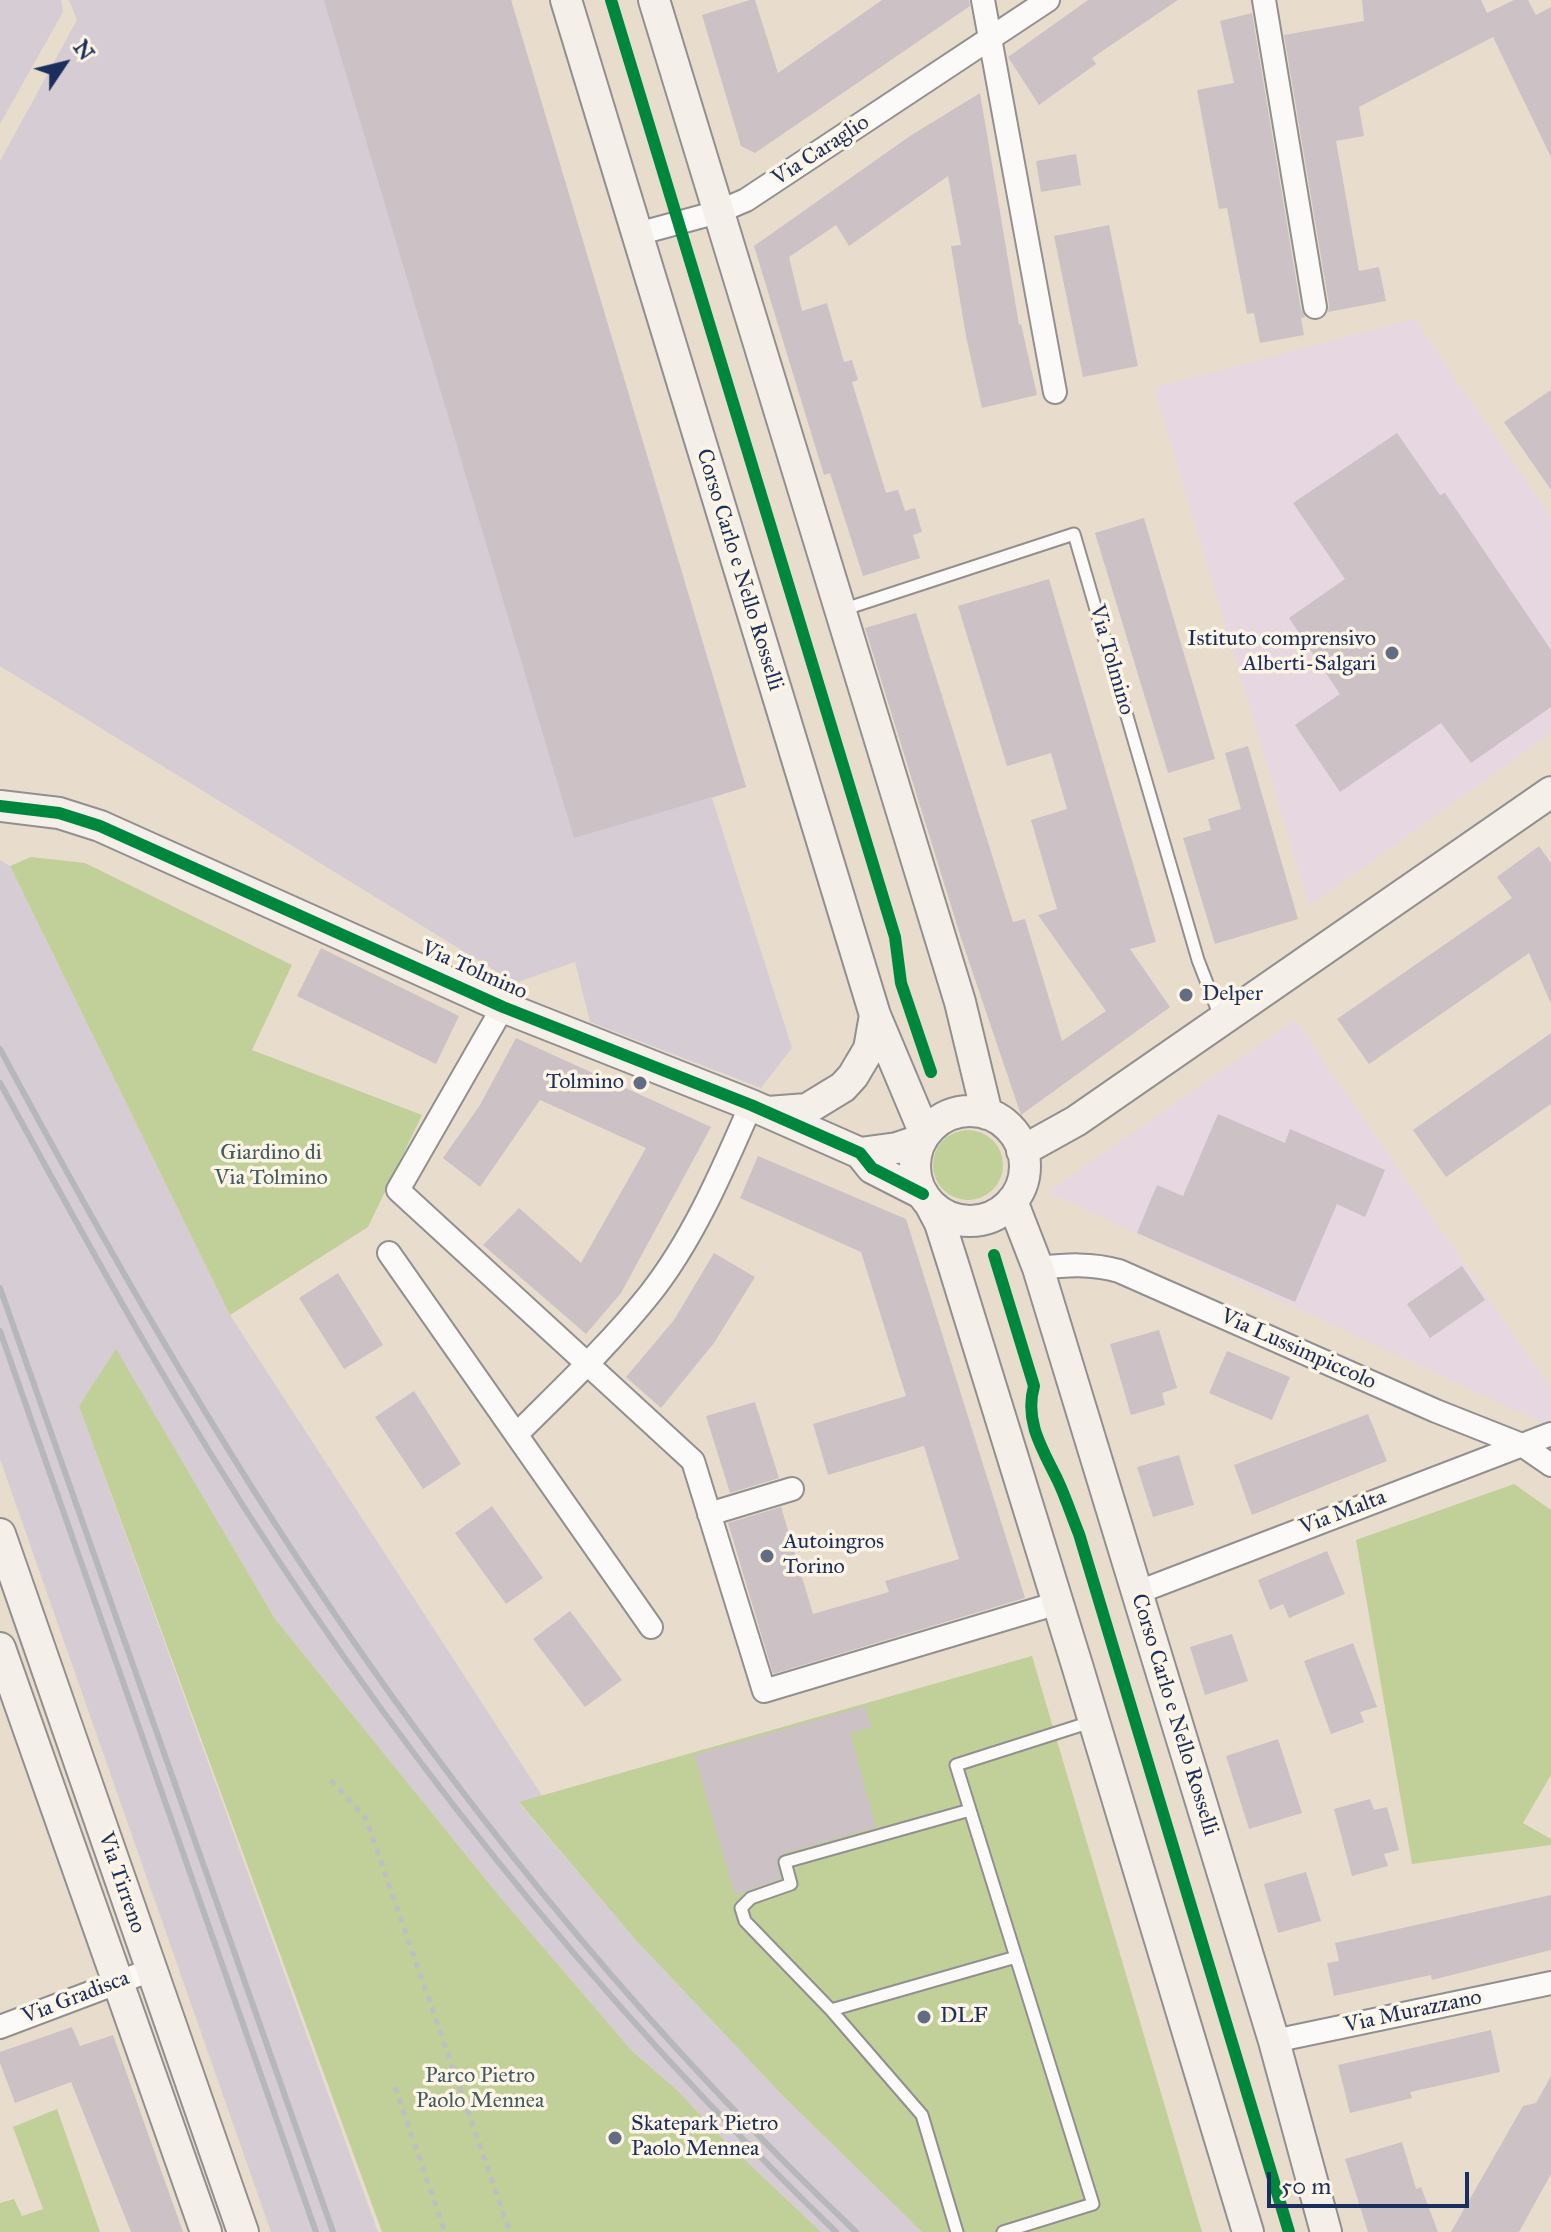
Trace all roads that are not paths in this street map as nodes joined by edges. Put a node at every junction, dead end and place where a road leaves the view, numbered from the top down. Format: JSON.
{"nodes":[{"id":1,"x":566,"y":0,"type":"edge"},
{"id":2,"x":654,"y":0,"type":"edge"},
{"id":3,"x":983,"y":0,"type":"edge"},
{"id":4,"x":1048,"y":0,"type":"edge"},
{"id":5,"x":1264,"y":0,"type":"edge"},
{"id":6,"x":991,"y":39,"type":"junction"},
{"id":7,"x":718,"y":212,"type":"junction"},
{"id":8,"x":637,"y":234,"type":"junction"},
{"id":9,"x":1315,"y":307,"type":"dead end"},
{"id":10,"x":1055,"y":392,"type":"dead end"},
{"id":11,"x":842,"y":610,"type":"junction"},
{"id":12,"x":1551,"y":792,"type":"edge"},
{"id":13,"x":0,"y":806,"type":"edge"},
{"id":14,"x":503,"y":1007,"type":"junction"},
{"id":15,"x":875,"y":1015,"type":"junction"},
{"id":16,"x":1221,"y":1020,"type":"junction"},
{"id":17,"x":760,"y":1109,"type":"junction"},
{"id":18,"x":987,"y":1114,"type":"junction"},
{"id":19,"x":923,"y":1137,"type":"junction"},
{"id":20,"x":1022,"y":1151,"type":"junction"},
{"id":21,"x":860,"y":1153,"type":"junction"},
{"id":22,"x":926,"y":1199,"type":"junction"},
{"id":23,"x":1012,"y":1201,"type":"junction"},
{"id":24,"x":389,"y":1253,"type":"dead end"},
{"id":25,"x":1038,"y":1268,"type":"junction"},
{"id":26,"x":587,"y":1364,"type":"junction"},
{"id":27,"x":517,"y":1434,"type":"junction"},
{"id":28,"x":1551,"y":1434,"type":"edge"},
{"id":29,"x":1522,"y":1445,"type":"junction"},
{"id":30,"x":1551,"y":1465,"type":"edge"},
{"id":31,"x":792,"y":1489,"type":"dead end"},
{"id":32,"x":709,"y":1514,"type":"junction"},
{"id":33,"x":0,"y":1534,"type":"edge"},
{"id":34,"x":1136,"y":1593,"type":"junction"},
{"id":35,"x":1058,"y":1603,"type":"junction"},
{"id":36,"x":651,"y":1627,"type":"dead end"},
{"id":37,"x":0,"y":1648,"type":"edge"},
{"id":38,"x":1094,"y":1721,"type":"junction"},
{"id":39,"x":970,"y":1810,"type":"junction"},
{"id":40,"x":1016,"y":1957,"type":"junction"},
{"id":41,"x":151,"y":1970,"type":"junction"},
{"id":42,"x":117,"y":1982,"type":"junction"},
{"id":43,"x":1551,"y":1983,"type":"edge"},
{"id":44,"x":831,"y":2010,"type":"junction"},
{"id":45,"x":0,"y":2027,"type":"edge"},
{"id":46,"x":1274,"y":2041,"type":"junction"},
{"id":47,"x":206,"y":2232,"type":"edge"},
{"id":48,"x":243,"y":2232,"type":"edge"},
{"id":49,"x":957,"y":2232,"type":"edge"},
{"id":50,"x":1003,"y":2232,"type":"edge"},
{"id":51,"x":1248,"y":2232,"type":"edge"},
{"id":52,"x":1326,"y":2232,"type":"edge"}],
"edges":[{"from":1,"to":8,"type":"street","name":"Corso Carlo e Nello Rosselli"},
{"from":2,"to":7,"type":"street"},
{"from":3,"to":6,"type":"street"},
{"from":4,"to":6,"type":"street","name":"Via Caraglio"},
{"from":5,"to":9,"type":"street"},
{"from":6,"to":7,"type":"street","name":"Via Caraglio"},
{"from":6,"to":10,"type":"street"},
{"from":7,"to":8,"type":"street","name":"Via Caraglio"},
{"from":7,"to":11,"type":"street"},
{"from":8,"to":15,"type":"street","name":"Corso Carlo e Nello Rosselli"},
{"from":11,"to":16,"type":"lane","name":"Via Tolmino"},
{"from":11,"to":18,"type":"street"},
{"from":12,"to":16,"type":"street"},
{"from":13,"to":14,"type":"street","name":"Via Tolmino"},
{"from":14,"to":17,"type":"street","name":"Via Tolmino"},
{"from":14,"to":26,"type":"street","name":"Via Tolmino"},
{"from":15,"to":17,"type":"street"},
{"from":15,"to":19,"type":"street","name":"Corso Carlo e Nello Rosselli"},
{"from":16,"to":20,"type":"street"},
{"from":17,"to":21,"type":"street","name":"Via Tolmino"},
{"from":17,"to":26,"type":"street"},
{"from":18,"to":19,"type":"street"},
{"from":18,"to":20,"type":"street"},
{"from":19,"to":21,"type":"street"},
{"from":19,"to":22,"type":"street"},
{"from":20,"to":23,"type":"street"},
{"from":21,"to":22,"type":"street","name":"Via Tolmino"},
{"from":22,"to":23,"type":"street"},
{"from":22,"to":35,"type":"street"},
{"from":23,"to":25,"type":"street","name":"Corso Carlo e Nello Rosselli"},
{"from":24,"to":27,"type":"street"},
{"from":25,"to":29,"type":"street","name":"Via Lussimpiccolo"},
{"from":25,"to":34,"type":"street","name":"Corso Carlo e Nello Rosselli"},
{"from":26,"to":27,"type":"street"},
{"from":26,"to":32,"type":"street"},
{"from":27,"to":36,"type":"street"},
{"from":28,"to":29,"type":"street","name":"Via Malta"},
{"from":29,"to":30,"type":"street","name":"Via Lussimpiccolo"},
{"from":29,"to":34,"type":"street","name":"Via Malta"},
{"from":31,"to":32,"type":"street"},
{"from":32,"to":35,"type":"street"},
{"from":33,"to":41,"type":"street","name":"Via Tirreno"},
{"from":34,"to":46,"type":"street","name":"Corso Carlo e Nello Rosselli"},
{"from":35,"to":38,"type":"street"},
{"from":37,"to":42,"type":"street","name":"Via Tirreno"},
{"from":38,"to":39,"type":"lane"},
{"from":38,"to":51,"type":"street"},
{"from":39,"to":40,"type":"lane"},
{"from":39,"to":44,"type":"lane"},
{"from":40,"to":44,"type":"lane"},
{"from":40,"to":50,"type":"lane"},
{"from":41,"to":42,"type":"street","name":"Via Gradisca"},
{"from":41,"to":48,"type":"street","name":"Via Tirreno"},
{"from":42,"to":45,"type":"street","name":"Via Gradisca"},
{"from":42,"to":47,"type":"street","name":"Via Tirreno"},
{"from":43,"to":46,"type":"street","name":"Via Murazzano"},
{"from":44,"to":49,"type":"lane"},
{"from":46,"to":52,"type":"street","name":"Corso Carlo e Nello Rosselli"}]}
